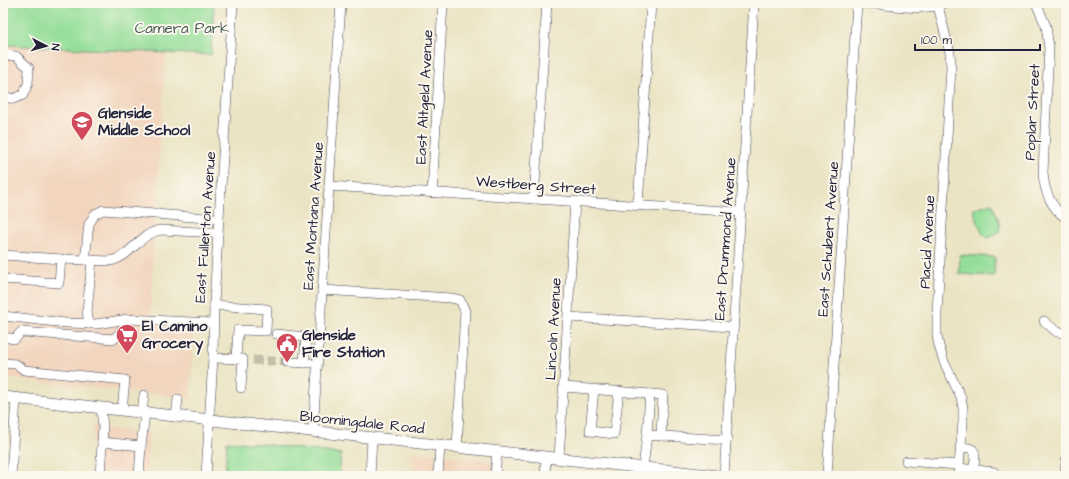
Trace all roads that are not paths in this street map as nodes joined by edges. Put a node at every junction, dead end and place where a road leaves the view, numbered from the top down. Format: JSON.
{"nodes":[{"id":1,"x":233,"y":3,"type":"edge"},
{"id":2,"x":341,"y":3,"type":"edge"},
{"id":3,"x":444,"y":3,"type":"edge"},
{"id":4,"x":547,"y":3,"type":"edge"},
{"id":5,"x":651,"y":3,"type":"edge"},
{"id":6,"x":754,"y":3,"type":"edge"},
{"id":7,"x":857,"y":3,"type":"edge"},
{"id":8,"x":862,"y":3,"type":"edge"},
{"id":9,"x":1036,"y":3,"type":"edge"},
{"id":10,"x":941,"y":4,"type":"edge"},
{"id":11,"x":3,"y":55,"type":"edge"},
{"id":12,"x":3,"y":96,"type":"edge"},
{"id":13,"x":329,"y":186,"type":"junction"},
{"id":14,"x":432,"y":193,"type":"junction"},
{"id":15,"x":534,"y":199,"type":"junction"},
{"id":16,"x":575,"y":202,"type":"junction"},
{"id":17,"x":638,"y":206,"type":"junction"},
{"id":18,"x":741,"y":212,"type":"junction"},
{"id":19,"x":1066,"y":218,"type":"edge"},
{"id":20,"x":219,"y":219,"type":"junction"},
{"id":21,"x":218,"y":233,"type":"junction"},
{"id":22,"x":3,"y":255,"type":"edge"},
{"id":23,"x":61,"y":259,"type":"junction"},
{"id":24,"x":89,"y":260,"type":"junction"},
{"id":25,"x":3,"y":279,"type":"edge"},
{"id":26,"x":322,"y":290,"type":"junction"},
{"id":27,"x":214,"y":305,"type":"junction"},
{"id":28,"x":3,"y":316,"type":"edge"},
{"id":29,"x":568,"y":317,"type":"junction"},
{"id":30,"x":128,"y":319,"type":"junction"},
{"id":31,"x":1044,"y":321,"type":"dead end"},
{"id":32,"x":213,"y":323,"type":"junction"},
{"id":33,"x":89,"y":324,"type":"junction"},
{"id":34,"x":733,"y":327,"type":"junction"},
{"id":35,"x":1066,"y":333,"type":"edge"},
{"id":36,"x":276,"y":334,"type":"dead end"},
{"id":37,"x":3,"y":338,"type":"edge"},
{"id":38,"x":213,"y":358,"type":"junction"},
{"id":39,"x":240,"y":359,"type":"junction"},
{"id":40,"x":253,"y":360,"type":"tunnel mouth"},
{"id":41,"x":287,"y":362,"type":"tunnel mouth"},
{"id":42,"x":3,"y":363,"type":"edge"},
{"id":43,"x":304,"y":363,"type":"junction"},
{"id":44,"x":317,"y":364,"type":"junction"},
{"id":45,"x":564,"y":387,"type":"junction"},
{"id":46,"x":241,"y":388,"type":"dead end"},
{"id":47,"x":594,"y":389,"type":"junction"},
{"id":48,"x":619,"y":391,"type":"junction"},
{"id":49,"x":650,"y":394,"type":"junction"},
{"id":50,"x":144,"y":395,"type":"dead end"},
{"id":51,"x":3,"y":397,"type":"edge"},
{"id":52,"x":16,"y":399,"type":"junction"},
{"id":53,"x":178,"y":399,"type":"dead end"},
{"id":54,"x":101,"y":408,"type":"junction"},
{"id":55,"x":122,"y":410,"type":"junction"},
{"id":56,"x":143,"y":413,"type":"junction"},
{"id":57,"x":176,"y":417,"type":"junction"},
{"id":58,"x":210,"y":420,"type":"junction"},
{"id":59,"x":313,"y":431,"type":"junction"},
{"id":60,"x":647,"y":435,"type":"junction"},
{"id":61,"x":661,"y":436,"type":"junction"},
{"id":62,"x":372,"y":438,"type":"junction"},
{"id":63,"x":727,"y":440,"type":"junction"},
{"id":64,"x":102,"y":442,"type":"junction"},
{"id":65,"x":141,"y":446,"type":"junction"},
{"id":66,"x":440,"y":446,"type":"junction"},
{"id":67,"x":457,"y":447,"type":"junction"},
{"id":68,"x":960,"y":447,"type":"junction"},
{"id":69,"x":497,"y":452,"type":"junction"},
{"id":70,"x":546,"y":457,"type":"junction"},
{"id":71,"x":559,"y":458,"type":"junction"},
{"id":72,"x":1066,"y":460,"type":"edge"},
{"id":73,"x":906,"y":461,"type":"dead end"},
{"id":74,"x":643,"y":468,"type":"junction"},
{"id":75,"x":958,"y":470,"type":"edge"},
{"id":76,"x":974,"y":470,"type":"junction"},
{"id":77,"x":438,"y":472,"type":"edge"},
{"id":78,"x":994,"y":472,"type":"dead end"},
{"id":79,"x":666,"y":473,"type":"edge"},
{"id":80,"x":11,"y":476,"type":"edge"},
{"id":81,"x":100,"y":476,"type":"edge"},
{"id":82,"x":139,"y":476,"type":"edge"},
{"id":83,"x":206,"y":476,"type":"edge"},
{"id":84,"x":370,"y":476,"type":"edge"},
{"id":85,"x":429,"y":476,"type":"edge"},
{"id":86,"x":495,"y":476,"type":"edge"},
{"id":87,"x":545,"y":476,"type":"edge"},
{"id":88,"x":718,"y":476,"type":"edge"},
{"id":89,"x":724,"y":476,"type":"edge"},
{"id":90,"x":827,"y":476,"type":"edge"},
{"id":91,"x":1065,"y":476,"type":"edge"}],
"edges":[{"from":1,"to":20,"type":"street","name":"East Fullerton Avenue"},
{"from":2,"to":13,"type":"street","name":"East Montana Avenue"},
{"from":3,"to":14,"type":"street","name":"East Altgeld Avenue"},
{"from":4,"to":15,"type":"street"},
{"from":5,"to":17,"type":"street"},
{"from":6,"to":18,"type":"street","name":"East Drummond Avenue"},
{"from":7,"to":90,"type":"street","name":"East Schubert Avenue"},
{"from":8,"to":10,"type":"street"},
{"from":9,"to":19,"type":"street","name":"Poplar Street"},
{"from":10,"to":68,"type":"street","name":"Placid Avenue"},
{"from":11,"to":12,"type":"street"},
{"from":13,"to":14,"type":"street","name":"Westberg Street"},
{"from":13,"to":26,"type":"street","name":"East Montana Avenue"},
{"from":14,"to":15,"type":"street","name":"Westberg Street"},
{"from":15,"to":16,"type":"street","name":"Westberg Street"},
{"from":16,"to":17,"type":"street","name":"Westberg Street"},
{"from":16,"to":29,"type":"street","name":"Lincoln Avenue"},
{"from":17,"to":18,"type":"street","name":"Westberg Street"},
{"from":18,"to":34,"type":"street","name":"East Drummond Avenue"},
{"from":20,"to":21,"type":"street","name":"East Fullerton Avenue"},
{"from":20,"to":24,"type":"street"},
{"from":21,"to":24,"type":"street"},
{"from":21,"to":27,"type":"street","name":"East Fullerton Avenue"},
{"from":22,"to":23,"type":"street"},
{"from":23,"to":24,"type":"street"},
{"from":23,"to":25,"type":"street"},
{"from":24,"to":33,"type":"street"},
{"from":26,"to":44,"type":"street","name":"East Montana Avenue"},
{"from":26,"to":67,"type":"street"},
{"from":27,"to":32,"type":"street","name":"East Fullerton Avenue"},
{"from":27,"to":39,"type":"street"},
{"from":28,"to":33,"type":"street"},
{"from":29,"to":34,"type":"street"},
{"from":29,"to":45,"type":"street","name":"Lincoln Avenue"},
{"from":30,"to":32,"type":"street"},
{"from":30,"to":33,"type":"street"},
{"from":30,"to":37,"type":"street"},
{"from":31,"to":35,"type":"street"},
{"from":32,"to":38,"type":"street","name":"East Fullerton Avenue"},
{"from":34,"to":63,"type":"street","name":"East Drummond Avenue"},
{"from":36,"to":43,"type":"street"},
{"from":38,"to":39,"type":"street"},
{"from":38,"to":58,"type":"street","name":"East Fullerton Avenue"},
{"from":39,"to":40,"type":"street"},
{"from":39,"to":46,"type":"street"},
{"from":41,"to":43,"type":"street"},
{"from":42,"to":55,"type":"street"},
{"from":43,"to":44,"type":"street"},
{"from":44,"to":59,"type":"street","name":"East Montana Avenue"},
{"from":45,"to":47,"type":"street"},
{"from":45,"to":71,"type":"street","name":"Lincoln Avenue"},
{"from":47,"to":48,"type":"street"},
{"from":47,"to":48,"type":"street"},
{"from":48,"to":49,"type":"street"},
{"from":49,"to":60,"type":"street"},
{"from":49,"to":61,"type":"street"},
{"from":50,"to":56,"type":"street"},
{"from":51,"to":52,"type":"main road","name":"Bloomingdale Road"},
{"from":52,"to":54,"type":"main road","name":"Bloomingdale Road"},
{"from":52,"to":80,"type":"street"},
{"from":53,"to":57,"type":"street"},
{"from":54,"to":55,"type":"main road","name":"Bloomingdale Road"},
{"from":54,"to":64,"type":"street"},
{"from":55,"to":56,"type":"main road","name":"Bloomingdale Road"},
{"from":56,"to":57,"type":"main road","name":"Bloomingdale Road"},
{"from":56,"to":65,"type":"street"},
{"from":57,"to":58,"type":"main road","name":"Bloomingdale Road"},
{"from":58,"to":59,"type":"main road","name":"Bloomingdale Road"},
{"from":58,"to":83,"type":"street","name":"East Fullerton Avenue"},
{"from":59,"to":62,"type":"main road","name":"Bloomingdale Road"},
{"from":60,"to":61,"type":"street"},
{"from":60,"to":74,"type":"street"},
{"from":61,"to":63,"type":"street"},
{"from":62,"to":66,"type":"main road","name":"Bloomingdale Road"},
{"from":62,"to":84,"type":"street"},
{"from":63,"to":89,"type":"street","name":"East Drummond Avenue"},
{"from":64,"to":65,"type":"street"},
{"from":64,"to":81,"type":"street"},
{"from":65,"to":82,"type":"street"},
{"from":66,"to":67,"type":"main road","name":"Bloomingdale Road"},
{"from":66,"to":77,"type":"street"},
{"from":67,"to":69,"type":"main road","name":"Bloomingdale Road"},
{"from":68,"to":75,"type":"street","name":"Placid Avenue"},
{"from":68,"to":76,"type":"street"},
{"from":69,"to":70,"type":"main road","name":"Bloomingdale Road"},
{"from":69,"to":86,"type":"street"},
{"from":70,"to":71,"type":"main road","name":"Bloomingdale Road"},
{"from":70,"to":87,"type":"street"},
{"from":71,"to":74,"type":"main road","name":"Bloomingdale Road"},
{"from":72,"to":91,"type":"street"},
{"from":73,"to":75,"type":"street"},
{"from":74,"to":79,"type":"main road","name":"Bloomingdale Road"},
{"from":75,"to":76,"type":"street"},
{"from":76,"to":78,"type":"street"},
{"from":77,"to":85,"type":"street"},
{"from":79,"to":88,"type":"main road","name":"Bloomingdale Road"}]}
